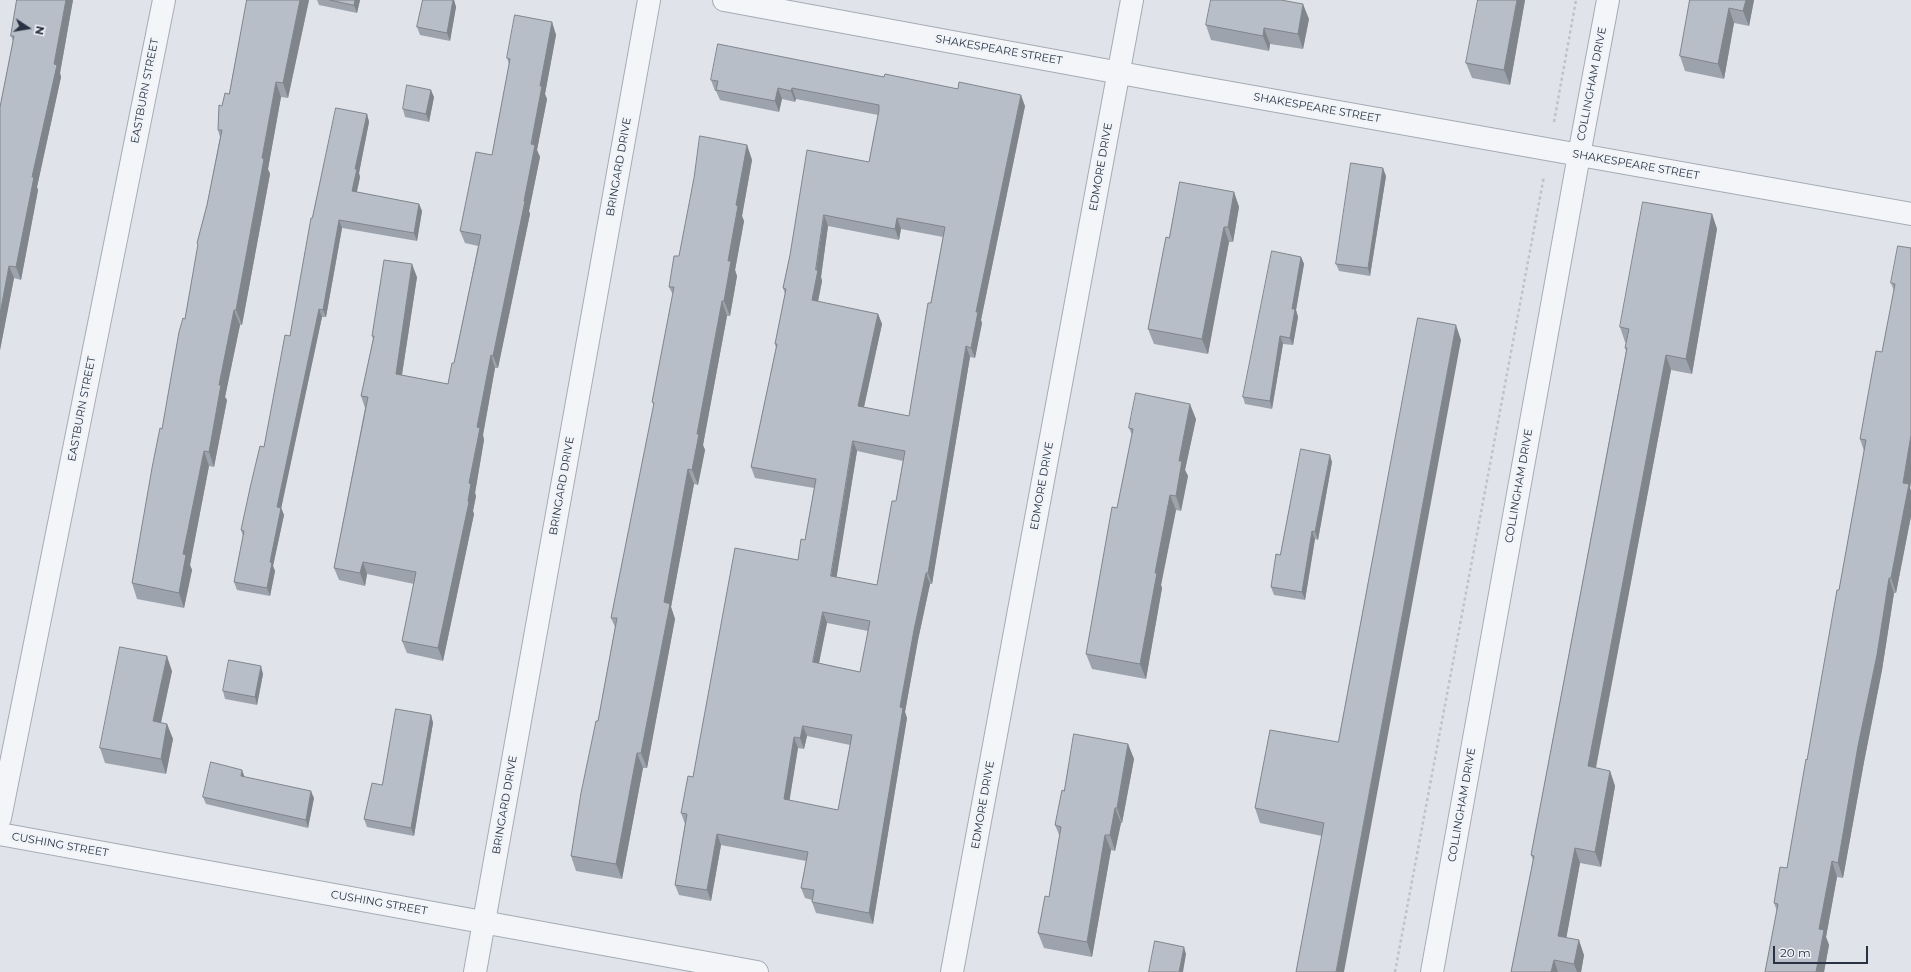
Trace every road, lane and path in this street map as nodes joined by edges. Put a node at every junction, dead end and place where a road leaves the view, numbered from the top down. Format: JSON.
{"nodes":[{"id":1,"x":164,"y":0,"type":"edge"},
{"id":2,"x":649,"y":0,"type":"edge"},
{"id":3,"x":724,"y":0,"type":"edge"},
{"id":4,"x":1132,"y":0,"type":"edge"},
{"id":5,"x":1576,"y":0,"type":"edge"},
{"id":6,"x":1608,"y":0,"type":"edge"},
{"id":7,"x":1118,"y":73,"type":"junction"},
{"id":8,"x":1549,"y":149,"type":"junction"},
{"id":9,"x":1579,"y":154,"type":"junction"},
{"id":10,"x":1911,"y":214,"type":"edge"},
{"id":11,"x":0,"y":818,"type":"edge"},
{"id":12,"x":0,"y":834,"type":"edge"},
{"id":13,"x":484,"y":922,"type":"junction"},
{"id":14,"x":475,"y":972,"type":"edge"},
{"id":15,"x":757,"y":972,"type":"edge"},
{"id":16,"x":952,"y":972,"type":"edge"},
{"id":17,"x":1395,"y":972,"type":"edge"},
{"id":18,"x":1432,"y":972,"type":"edge"}],
"edges":[{"from":1,"to":11,"type":"street","name":"EASTBURN STREET"},
{"from":2,"to":13,"type":"street","name":"BRINGARD DRIVE"},
{"from":3,"to":7,"type":"street","name":"SHAKESPEARE STREET"},
{"from":4,"to":7,"type":"street","name":"EDMORE DRIVE"},
{"from":5,"to":8,"type":"path"},
{"from":6,"to":9,"type":"street","name":"COLLINGHAM DRIVE"},
{"from":7,"to":8,"type":"street","name":"SHAKESPEARE STREET"},
{"from":7,"to":16,"type":"street","name":"EDMORE DRIVE"},
{"from":8,"to":9,"type":"street","name":"SHAKESPEARE STREET"},
{"from":8,"to":17,"type":"path"},
{"from":9,"to":10,"type":"street","name":"SHAKESPEARE STREET"},
{"from":9,"to":18,"type":"street","name":"COLLINGHAM DRIVE"},
{"from":12,"to":13,"type":"street","name":"CUSHING STREET"},
{"from":13,"to":14,"type":"street","name":"BRINGARD DRIVE"},
{"from":13,"to":15,"type":"street","name":"CUSHING STREET"}]}
